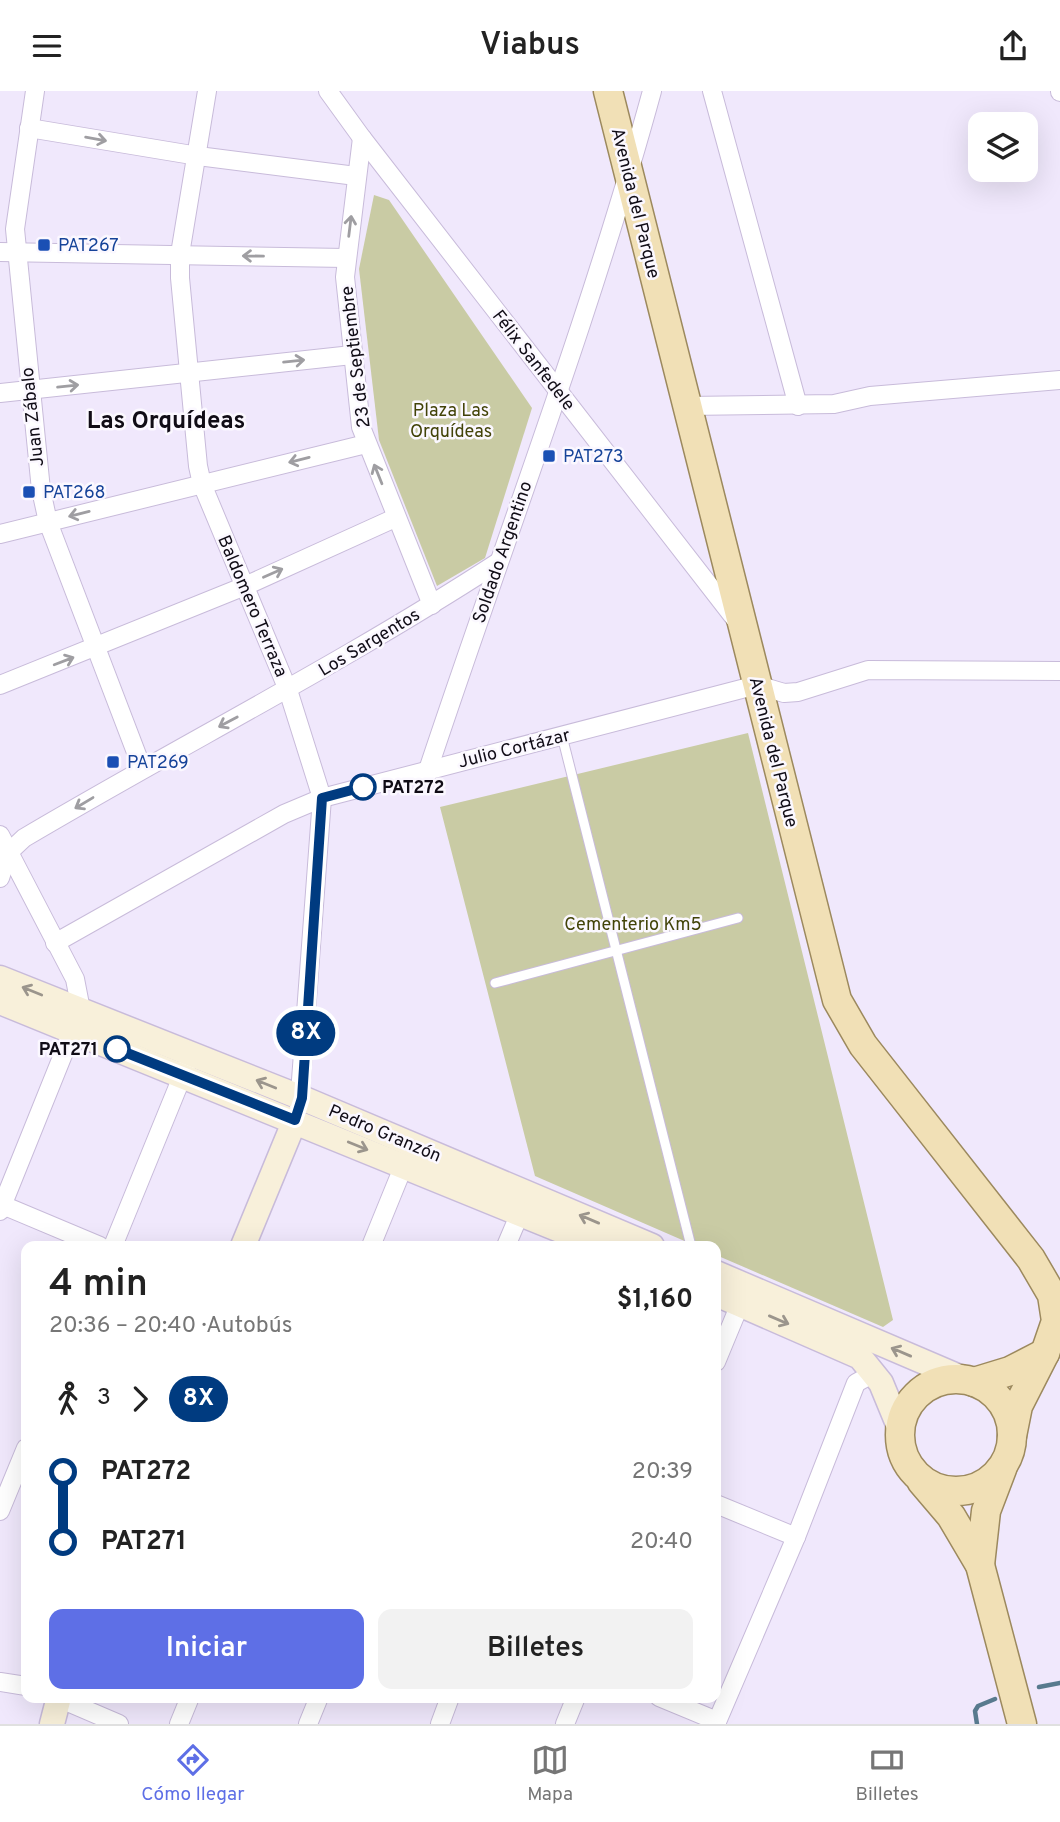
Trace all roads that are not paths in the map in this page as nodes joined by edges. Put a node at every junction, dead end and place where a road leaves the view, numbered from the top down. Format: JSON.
{"nodes":[{"id":1,"x":35,"y":91,"type":"edge"},
{"id":2,"x":207,"y":91,"type":"edge"},
{"id":3,"x":328,"y":91,"type":"edge"},
{"id":4,"x":608,"y":91,"type":"edge"},
{"id":5,"x":652,"y":91,"type":"edge"},
{"id":6,"x":712,"y":91,"type":"edge"},
{"id":7,"x":29,"y":128,"type":"junction"},
{"id":8,"x":362,"y":138,"type":"junction"},
{"id":9,"x":198,"y":156,"type":"junction"},
{"id":10,"x":629,"y":175,"type":"junction"},
{"id":11,"x":356,"y":176,"type":"junction"},
{"id":12,"x":9,"y":253,"type":"edge"},
{"id":13,"x":180,"y":254,"type":"junction"},
{"id":14,"x":346,"y":258,"type":"junction"},
{"id":15,"x":352,"y":355,"type":"junction"},
{"id":16,"x":188,"y":373,"type":"junction"},
{"id":17,"x":1060,"y":380,"type":"edge"},
{"id":18,"x":29,"y":390,"type":"junction"},
{"id":19,"x":0,"y":393,"type":"edge"},
{"id":20,"x":559,"y":393,"type":"junction"},
{"id":21,"x":686,"y":405,"type":"junction"},
{"id":22,"x":797,"y":406,"type":"junction"},
{"id":23,"x":366,"y":444,"type":"junction"},
{"id":24,"x":202,"y":484,"type":"junction"},
{"id":25,"x":396,"y":519,"type":"junction"},
{"id":26,"x":48,"y":522,"type":"junction"},
{"id":27,"x":0,"y":534,"type":"edge"},
{"id":28,"x":497,"y":563,"type":"junction"},
{"id":29,"x":245,"y":586,"type":"junction"},
{"id":30,"x":432,"y":605,"type":"junction"},
{"id":31,"x":743,"y":628,"type":"junction"},
{"id":32,"x":95,"y":649,"type":"junction"},
{"id":33,"x":1060,"y":671,"type":"edge"},
{"id":34,"x":0,"y":685,"type":"edge"},
{"id":35,"x":757,"y":685,"type":"junction"},
{"id":36,"x":288,"y":690,"type":"junction"},
{"id":37,"x":562,"y":736,"type":"junction"},
{"id":38,"x":142,"y":768,"type":"junction"},
{"id":39,"x":428,"y":770,"type":"junction"},
{"id":40,"x":322,"y":798,"type":"junction"},
{"id":41,"x":0,"y":835,"type":"edge"},
{"id":42,"x":8,"y":853,"type":"junction"},
{"id":43,"x":0,"y":878,"type":"edge"},
{"id":44,"x":738,"y":918,"type":"dead end"},
{"id":45,"x":55,"y":943,"type":"junction"},
{"id":46,"x":616,"y":950,"type":"junction"},
{"id":47,"x":0,"y":978,"type":"edge"},
{"id":48,"x":495,"y":983,"type":"dead end"},
{"id":49,"x":0,"y":1002,"type":"edge"},
{"id":50,"x":77,"y":1021,"type":"junction"},
{"id":51,"x":188,"y":1065,"type":"junction"},
{"id":52,"x":298,"y":1109,"type":"junction"},
{"id":53,"x":404,"y":1165,"type":"junction"},
{"id":54,"x":449,"y":1172,"type":"junction"},
{"id":55,"x":1,"y":1207,"type":"edge"},
{"id":56,"x":520,"y":1213,"type":"junction"},
{"id":57,"x":87,"y":1241,"type":"edge"},
{"id":58,"x":115,"y":1241,"type":"edge"},
{"id":59,"x":245,"y":1241,"type":"edge"},
{"id":60,"x":373,"y":1241,"type":"edge"},
{"id":61,"x":508,"y":1241,"type":"edge"},
{"id":62,"x":587,"y":1241,"type":"edge"},
{"id":63,"x":638,"y":1241,"type":"edge"},
{"id":64,"x":690,"y":1241,"type":"edge"},
{"id":65,"x":721,"y":1275,"type":"edge"},
{"id":66,"x":721,"y":1296,"type":"edge"},
{"id":67,"x":740,"y":1304,"type":"junction"},
{"id":68,"x":721,"y":1350,"type":"edge"},
{"id":69,"x":1045,"y":1353,"type":"junction"},
{"id":70,"x":874,"y":1373,"type":"junction"},
{"id":71,"x":969,"y":1380,"type":"junction"},
{"id":72,"x":900,"y":1429,"type":"junction"},
{"id":73,"x":1012,"y":1436,"type":"junction"},
{"id":74,"x":21,"y":1456,"type":"edge"},
{"id":75,"x":1004,"y":1464,"type":"junction"},
{"id":76,"x":916,"y":1476,"type":"junction"},
{"id":77,"x":6,"y":1478,"type":"edge"},
{"id":78,"x":721,"y":1506,"type":"edge"},
{"id":79,"x":0,"y":1511,"type":"edge"},
{"id":80,"x":796,"y":1537,"type":"junction"},
{"id":81,"x":980,"y":1565,"type":"junction"},
{"id":82,"x":0,"y":1682,"type":"edge"},
{"id":83,"x":21,"y":1685,"type":"edge"},
{"id":84,"x":57,"y":1703,"type":"edge"},
{"id":85,"x":70,"y":1703,"type":"edge"},
{"id":86,"x":188,"y":1703,"type":"edge"},
{"id":87,"x":317,"y":1703,"type":"edge"},
{"id":88,"x":448,"y":1703,"type":"edge"},
{"id":89,"x":574,"y":1703,"type":"edge"},
{"id":90,"x":673,"y":1703,"type":"edge"},
{"id":91,"x":716,"y":1722,"type":"edge"},
{"id":92,"x":1021,"y":1723,"type":"edge"},
{"id":93,"x":52,"y":1724,"type":"edge"},
{"id":94,"x":119,"y":1724,"type":"edge"},
{"id":95,"x":179,"y":1724,"type":"edge"},
{"id":96,"x":308,"y":1724,"type":"edge"},
{"id":97,"x":440,"y":1724,"type":"edge"},
{"id":98,"x":565,"y":1724,"type":"edge"}],
"edges":[{"from":1,"to":7,"type":"street","name":"Juan Zábalo"},
{"from":2,"to":9,"type":"street","name":"Baldomero Terraza"},
{"from":3,"to":8,"type":"street","name":"Félix Sanfedele"},
{"from":4,"to":10,"type":"main road","name":"Avenida del Parque"},
{"from":5,"to":10,"type":"street","name":"Soldado Argentino"},
{"from":6,"to":22,"type":"street"},
{"from":7,"to":9,"type":"street","one_way":true},
{"from":7,"to":12,"type":"street","name":"Juan Zábalo"},
{"from":8,"to":11,"type":"street","name":"23 de Septiembre"},
{"from":8,"to":20,"type":"street","name":"Félix Sanfedele"},
{"from":9,"to":11,"type":"street"},
{"from":9,"to":13,"type":"street","name":"Baldomero Terraza"},
{"from":10,"to":20,"type":"street","name":"Soldado Argentino"},
{"from":10,"to":21,"type":"main road","name":"Avenida del Parque"},
{"from":14,"to":11,"type":"street","name":"23 de Septiembre","one_way":true},
{"from":12,"to":13,"type":"street"},
{"from":12,"to":18,"type":"street","name":"Juan Zábalo"},
{"from":14,"to":13,"type":"street","one_way":true},
{"from":13,"to":16,"type":"street","name":"Baldomero Terraza"},
{"from":14,"to":15,"type":"street","name":"23 de Septiembre"},
{"from":16,"to":15,"type":"street","one_way":true},
{"from":15,"to":23,"type":"street","name":"23 de Septiembre"},
{"from":18,"to":16,"type":"street","one_way":true},
{"from":16,"to":24,"type":"street","name":"Baldomero Terraza"},
{"from":17,"to":22,"type":"street"},
{"from":18,"to":19,"type":"street"},
{"from":18,"to":26,"type":"street","name":"Juan Zábalo"},
{"from":20,"to":28,"type":"street","name":"Soldado Argentino"},
{"from":20,"to":31,"type":"street","name":"Félix Sanfedele"},
{"from":21,"to":22,"type":"street"},
{"from":21,"to":31,"type":"main road","name":"Avenida del Parque"},
{"from":23,"to":24,"type":"street","one_way":true},
{"from":25,"to":23,"type":"street","name":"23 de Septiembre","one_way":true},
{"from":24,"to":26,"type":"street","one_way":true},
{"from":24,"to":29,"type":"street","name":"Baldomero Terraza"},
{"from":29,"to":25,"type":"street","one_way":true},
{"from":25,"to":30,"type":"street","name":"23 de Septiembre"},
{"from":26,"to":27,"type":"street"},
{"from":26,"to":32,"type":"street","name":"Juan Zábalo"},
{"from":28,"to":30,"type":"street","name":"Los Sargentos"},
{"from":28,"to":39,"type":"street","name":"Soldado Argentino"},
{"from":29,"to":32,"type":"street"},
{"from":29,"to":36,"type":"street","name":"Baldomero Terraza"},
{"from":30,"to":36,"type":"street","name":"Los Sargentos"},
{"from":31,"to":35,"type":"main road","name":"Avenida del Parque"},
{"from":34,"to":32,"type":"street","one_way":true},
{"from":32,"to":38,"type":"street","name":"Juan Zábalo"},
{"from":33,"to":35,"type":"street"},
{"from":35,"to":37,"type":"street","name":"Julio Cortázar"},
{"from":35,"to":69,"type":"main road","name":"Avenida del Parque"},
{"from":36,"to":38,"type":"street","name":"Los Sargentos","one_way":true},
{"from":36,"to":40,"type":"street","name":"Baldomero Terraza"},
{"from":37,"to":39,"type":"street","name":"Julio Cortázar"},
{"from":37,"to":46,"type":"lane"},
{"from":38,"to":42,"type":"street","name":"Los Sargentos","one_way":true},
{"from":39,"to":40,"type":"street","name":"Julio Cortázar"},
{"from":40,"to":45,"type":"street","name":"Julio Cortázar"},
{"from":40,"to":52,"type":"street","name":"Baldomero Terraza"},
{"from":41,"to":42,"type":"street"},
{"from":42,"to":43,"type":"street"},
{"from":42,"to":45,"type":"street"},
{"from":44,"to":46,"type":"lane"},
{"from":45,"to":50,"type":"street"},
{"from":46,"to":48,"type":"lane"},
{"from":46,"to":64,"type":"lane"},
{"from":50,"to":47,"type":"main road","name":"Pedro Granzón","one_way":true},
{"from":49,"to":50,"type":"main road","name":"Pedro Granzón"},
{"from":50,"to":51,"type":"main road","name":"Pedro Granzón"},
{"from":50,"to":55,"type":"street"},
{"from":51,"to":52,"type":"main road","name":"Pedro Granzón"},
{"from":51,"to":58,"type":"street"},
{"from":52,"to":53,"type":"main road","name":"Pedro Granzón","one_way":true},
{"from":52,"to":54,"type":"main road","name":"Pedro Granzón"},
{"from":52,"to":59,"type":"main road"},
{"from":53,"to":54,"type":"main road","name":"Pedro Granzón"},
{"from":53,"to":60,"type":"street"},
{"from":54,"to":56,"type":"main road","name":"Pedro Granzón"},
{"from":63,"to":54,"type":"main road","name":"Pedro Granzón","one_way":true},
{"from":55,"to":57,"type":"street"},
{"from":56,"to":61,"type":"street"},
{"from":56,"to":62,"type":"main road","name":"Pedro Granzón"},
{"from":71,"to":65,"type":"main road","one_way":true},
{"from":66,"to":67,"type":"main road"},
{"from":67,"to":68,"type":"street"},
{"from":67,"to":70,"type":"main road","one_way":true},
{"from":69,"to":71,"type":"main road"},
{"from":69,"to":73,"type":"main road","name":"Avenida del Parque"},
{"from":70,"to":72,"type":"main road"},
{"from":70,"to":80,"type":"street"},
{"from":71,"to":72,"type":"main road"},
{"from":71,"to":73,"type":"main road"},
{"from":72,"to":76,"type":"main road"},
{"from":73,"to":75,"type":"main road"},
{"from":74,"to":77,"type":"street"},
{"from":75,"to":76,"type":"main road"},
{"from":75,"to":81,"type":"main road"},
{"from":76,"to":81,"type":"main road"},
{"from":77,"to":79,"type":"street"},
{"from":78,"to":80,"type":"street"},
{"from":80,"to":91,"type":"street"},
{"from":81,"to":92,"type":"main road"},
{"from":82,"to":83,"type":"street"},
{"from":84,"to":93,"type":"main road"},
{"from":85,"to":94,"type":"street"},
{"from":86,"to":95,"type":"street"},
{"from":87,"to":96,"type":"street"},
{"from":88,"to":97,"type":"street"},
{"from":89,"to":98,"type":"street"},
{"from":90,"to":91,"type":"street"}]}
